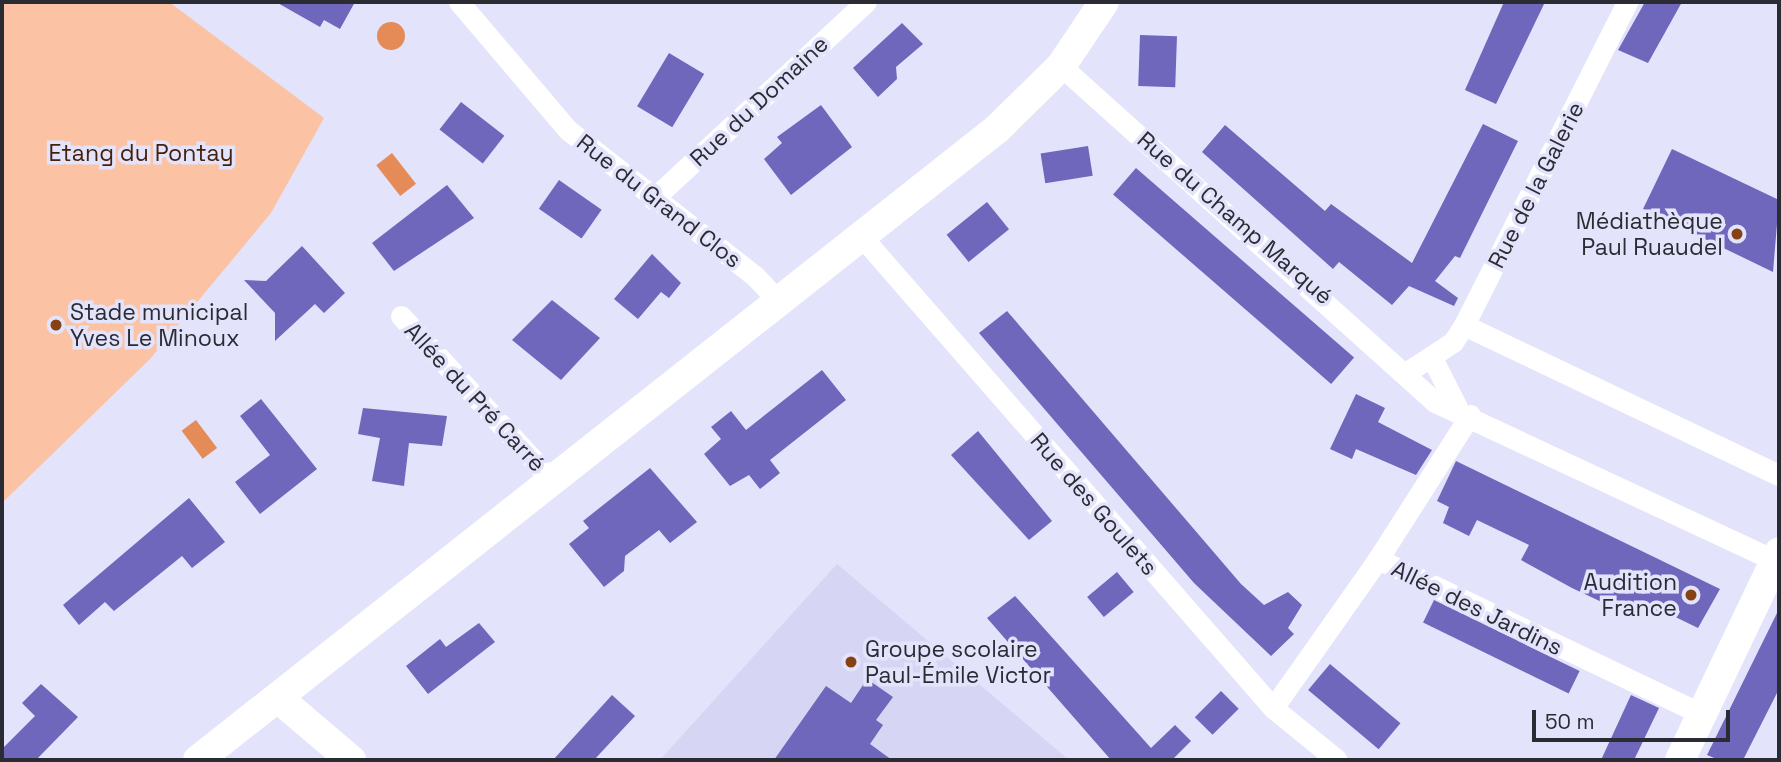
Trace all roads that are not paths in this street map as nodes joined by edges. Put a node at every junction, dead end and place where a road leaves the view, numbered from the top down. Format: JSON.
{"nodes":[{"id":1,"x":459,"y":2,"type":"edge"},
{"id":2,"x":866,"y":2,"type":"edge"},
{"id":3,"x":1104,"y":2,"type":"edge"},
{"id":4,"x":1627,"y":2,"type":"edge"},
{"id":5,"x":1061,"y":66,"type":"junction"},
{"id":6,"x":653,"y":199,"type":"junction"},
{"id":7,"x":862,"y":237,"type":"junction"},
{"id":8,"x":779,"y":302,"type":"junction"},
{"id":9,"x":401,"y":316,"type":"dead end"},
{"id":10,"x":1464,"y":325,"type":"junction"},
{"id":11,"x":1432,"y":358,"type":"junction"},
{"id":12,"x":1407,"y":372,"type":"junction"},
{"id":13,"x":1464,"y":411,"type":"junction"},
{"id":14,"x":1779,"y":475,"type":"edge"},
{"id":15,"x":550,"y":478,"type":"junction"},
{"id":16,"x":1777,"y":556,"type":"edge"},
{"id":17,"x":1378,"y":559,"type":"junction"},
{"id":18,"x":278,"y":698,"type":"junction"},
{"id":19,"x":1273,"y":708,"type":"junction"},
{"id":20,"x":1703,"y":715,"type":"junction"},
{"id":21,"x":198,"y":760,"type":"edge"},
{"id":22,"x":351,"y":760,"type":"edge"},
{"id":23,"x":1337,"y":760,"type":"edge"},
{"id":24,"x":1680,"y":760,"type":"edge"}],
"edges":[{"from":1,"to":6,"type":"street","name":"Rue du Grand Clos"},
{"from":2,"to":6,"type":"street","name":"Rue du Domaine"},
{"from":3,"to":5,"type":"street"},
{"from":4,"to":10,"type":"street","name":"Rue de la Galerie"},
{"from":5,"to":7,"type":"street"},
{"from":5,"to":12,"type":"street","name":"Rue du Champ Marqué"},
{"from":6,"to":8,"type":"street","name":"Rue du Grand Clos"},
{"from":7,"to":8,"type":"street"},
{"from":7,"to":19,"type":"street","name":"Rue des Goulets"},
{"from":8,"to":15,"type":"street"},
{"from":9,"to":15,"type":"street","name":"Allée du Pré Carré"},
{"from":10,"to":11,"type":"street","name":"Rue de la Galerie"},
{"from":10,"to":14,"type":"street"},
{"from":11,"to":12,"type":"street"},
{"from":11,"to":13,"type":"street"},
{"from":12,"to":13,"type":"street","name":"Rue du Champ Marqué"},
{"from":13,"to":16,"type":"street","name":"Rue du Champ Marqué"},
{"from":13,"to":17,"type":"street"},
{"from":15,"to":18,"type":"street"},
{"from":16,"to":20,"type":"street"},
{"from":17,"to":19,"type":"street","name":"Allée des Jardins"},
{"from":17,"to":20,"type":"street","name":"Allée des Jardins"},
{"from":18,"to":21,"type":"street"},
{"from":18,"to":22,"type":"street"},
{"from":19,"to":23,"type":"street","name":"Rue des Goulets"},
{"from":20,"to":24,"type":"street"}]}
